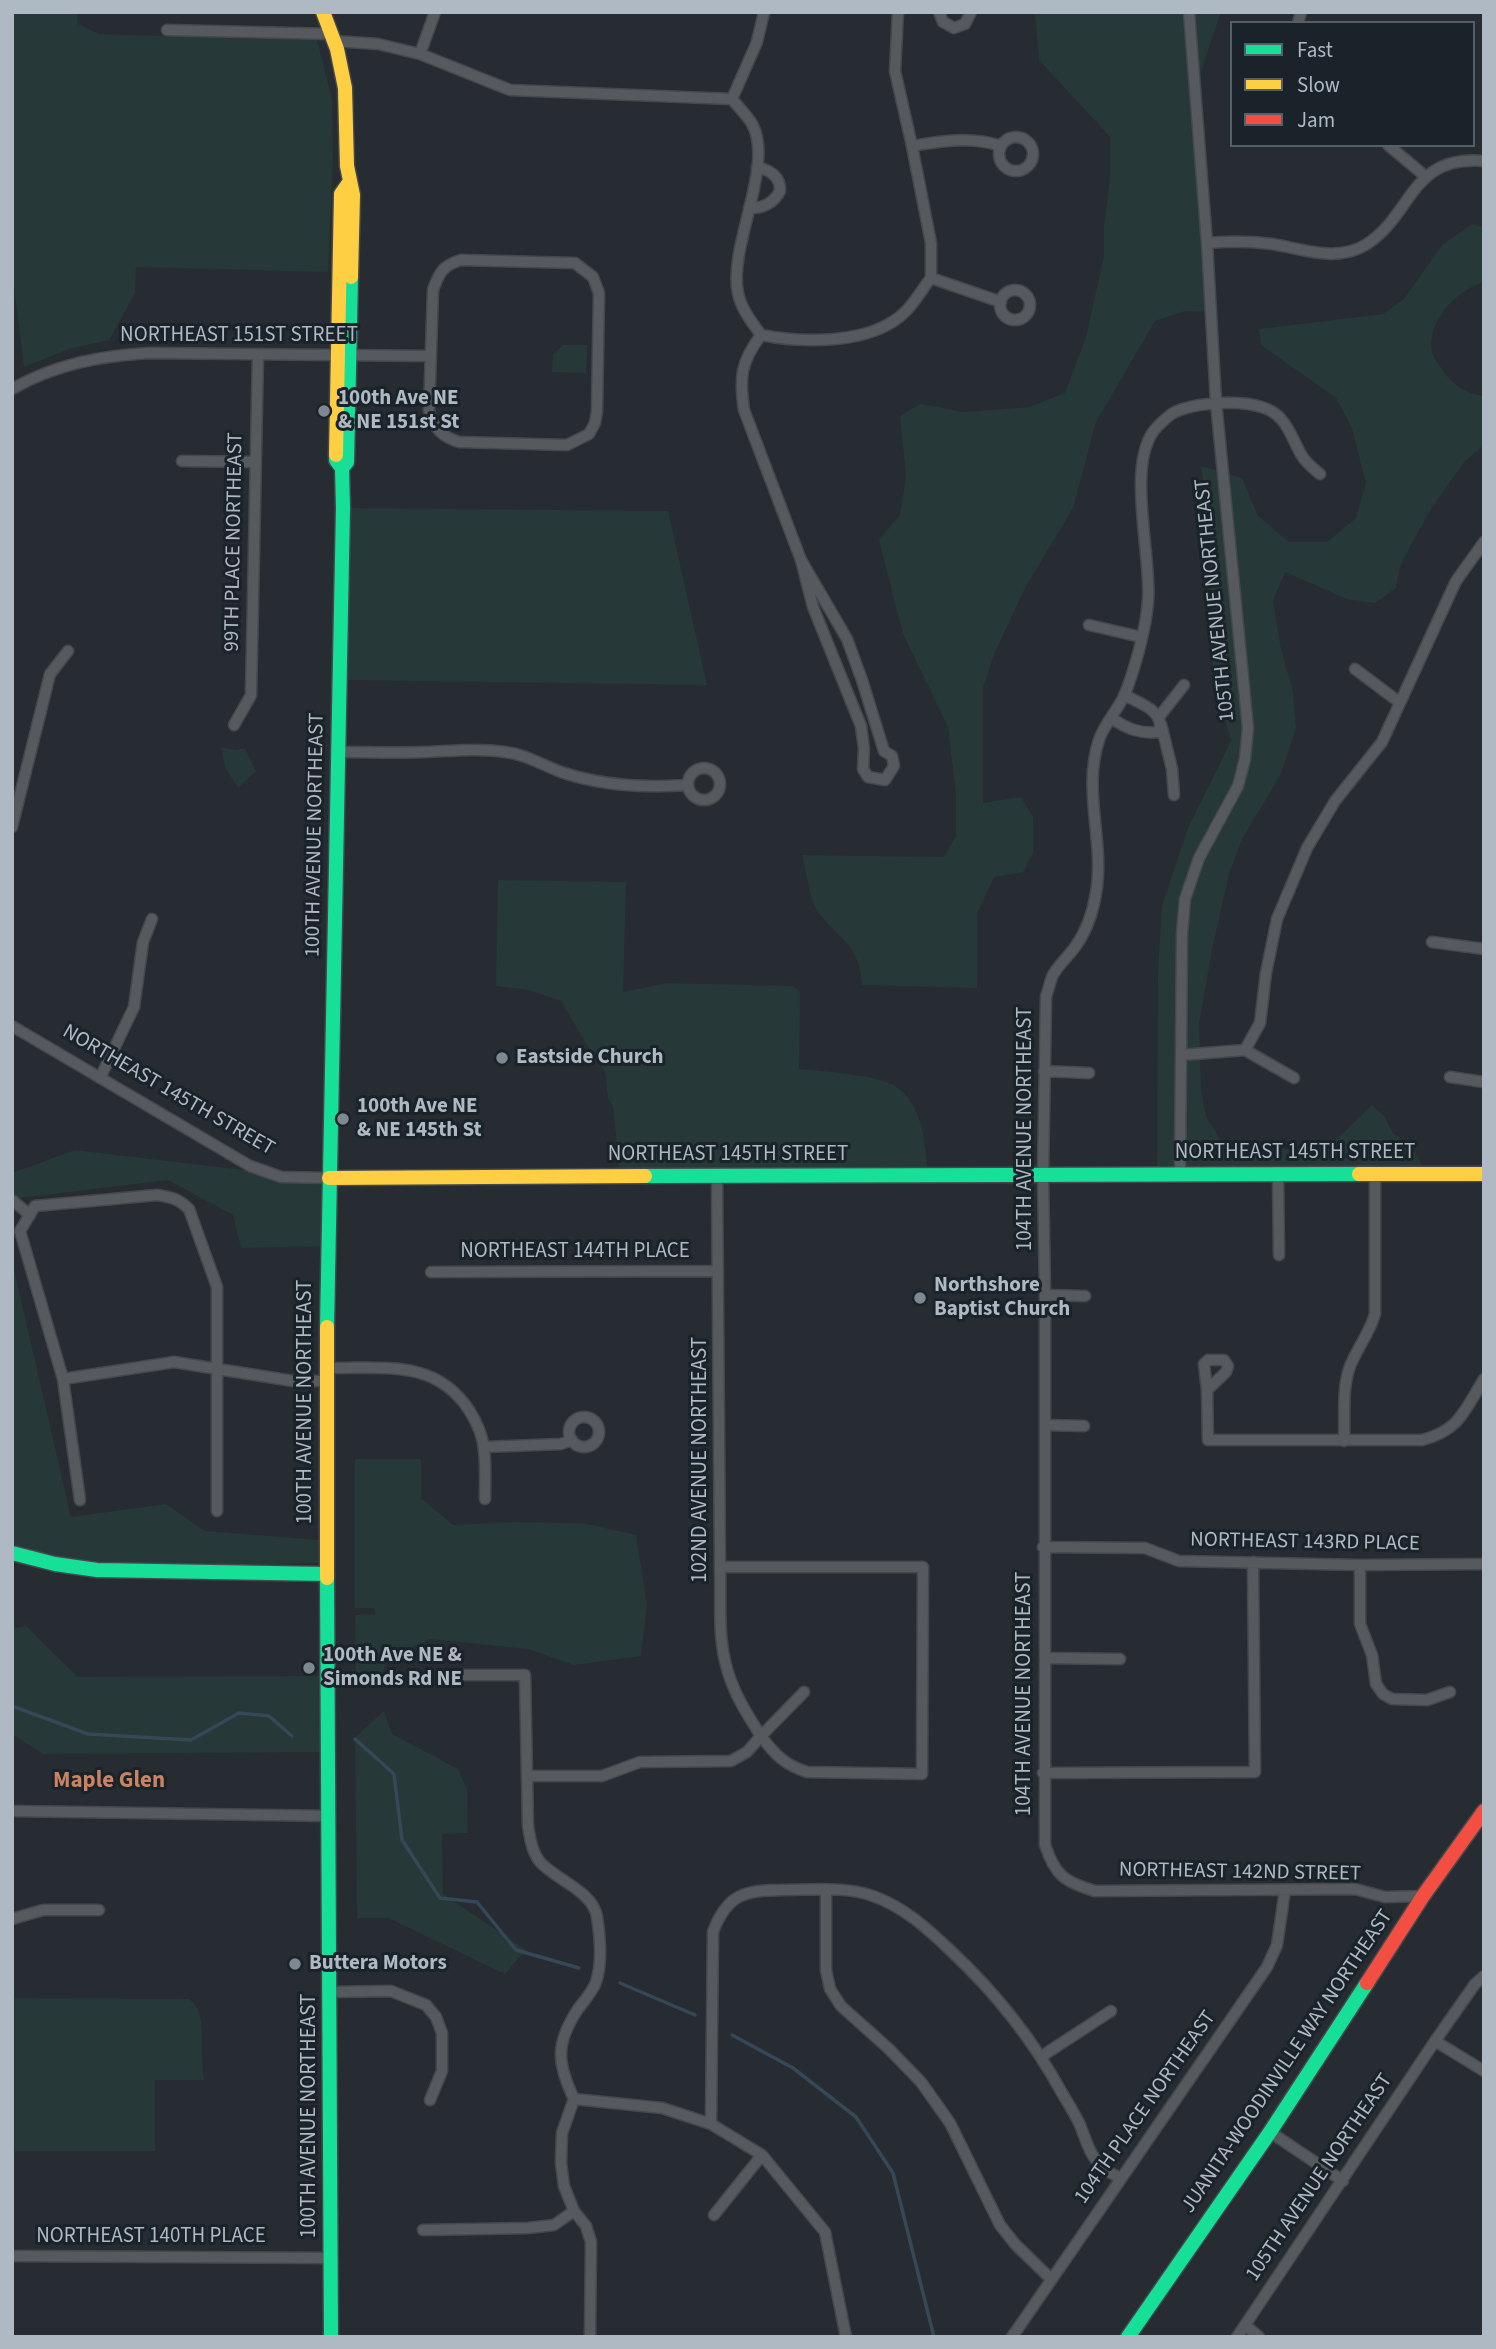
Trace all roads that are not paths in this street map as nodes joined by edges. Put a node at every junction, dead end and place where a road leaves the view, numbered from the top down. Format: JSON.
{"nodes":[{"id":1,"x":323,"y":12,"type":"edge"},
{"id":2,"x":435,"y":12,"type":"edge"},
{"id":3,"x":764,"y":12,"type":"edge"},
{"id":4,"x":898,"y":12,"type":"edge"},
{"id":5,"x":939,"y":12,"type":"edge"},
{"id":6,"x":971,"y":12,"type":"edge"},
{"id":7,"x":1189,"y":12,"type":"edge"},
{"id":8,"x":167,"y":30,"type":"dead end"},
{"id":9,"x":333,"y":38,"type":"junction"},
{"id":10,"x":420,"y":54,"type":"junction"},
{"id":11,"x":732,"y":99,"type":"junction"},
{"id":12,"x":912,"y":146,"type":"junction"},
{"id":13,"x":1001,"y":146,"type":"dead end"},
{"id":14,"x":1390,"y":147,"type":"edge"},
{"id":15,"x":1484,"y":161,"type":"edge"},
{"id":16,"x":757,"y":167,"type":"junction"},
{"id":17,"x":1425,"y":176,"type":"junction"},
{"id":18,"x":749,"y":208,"type":"junction"},
{"id":19,"x":1207,"y":243,"type":"junction"},
{"id":20,"x":931,"y":278,"type":"junction"},
{"id":21,"x":1000,"y":302,"type":"dead end"},
{"id":22,"x":761,"y":335,"type":"junction"},
{"id":23,"x":258,"y":355,"type":"junction"},
{"id":24,"x":345,"y":356,"type":"junction"},
{"id":25,"x":430,"y":356,"type":"junction"},
{"id":26,"x":12,"y":389,"type":"edge"},
{"id":27,"x":1216,"y":402,"type":"junction"},
{"id":28,"x":181,"y":461,"type":"dead end"},
{"id":29,"x":256,"y":462,"type":"junction"},
{"id":30,"x":1320,"y":474,"type":"dead end"},
{"id":31,"x":1484,"y":542,"type":"edge"},
{"id":32,"x":802,"y":560,"type":"junction"},
{"id":33,"x":1089,"y":625,"type":"dead end"},
{"id":34,"x":1141,"y":637,"type":"junction"},
{"id":35,"x":68,"y":651,"type":"dead end"},
{"id":36,"x":1355,"y":669,"type":"dead end"},
{"id":37,"x":1184,"y":685,"type":"dead end"},
{"id":38,"x":1124,"y":695,"type":"junction"},
{"id":39,"x":1399,"y":702,"type":"junction"},
{"id":40,"x":1111,"y":719,"type":"junction"},
{"id":41,"x":1160,"y":721,"type":"junction"},
{"id":42,"x":234,"y":725,"type":"dead end"},
{"id":43,"x":339,"y":752,"type":"junction"},
{"id":44,"x":688,"y":785,"type":"dead end"},
{"id":45,"x":1174,"y":796,"type":"dead end"},
{"id":46,"x":12,"y":827,"type":"edge"},
{"id":47,"x":152,"y":919,"type":"dead end"},
{"id":48,"x":1432,"y":942,"type":"dead end"},
{"id":49,"x":1484,"y":949,"type":"edge"},
{"id":50,"x":12,"y":1026,"type":"edge"},
{"id":51,"x":1245,"y":1050,"type":"junction"},
{"id":52,"x":1181,"y":1055,"type":"junction"},
{"id":53,"x":1044,"y":1071,"type":"junction"},
{"id":54,"x":1089,"y":1073,"type":"dead end"},
{"id":55,"x":1450,"y":1077,"type":"dead end"},
{"id":56,"x":100,"y":1078,"type":"junction"},
{"id":57,"x":1294,"y":1078,"type":"dead end"},
{"id":58,"x":1484,"y":1082,"type":"edge"},
{"id":59,"x":1180,"y":1173,"type":"junction"},
{"id":60,"x":1278,"y":1174,"type":"junction"},
{"id":61,"x":1484,"y":1174,"type":"edge"},
{"id":62,"x":1042,"y":1175,"type":"junction"},
{"id":63,"x":1375,"y":1175,"type":"junction"},
{"id":64,"x":717,"y":1176,"type":"junction"},
{"id":65,"x":329,"y":1178,"type":"junction"},
{"id":66,"x":12,"y":1200,"type":"edge"},
{"id":67,"x":30,"y":1215,"type":"junction"},
{"id":68,"x":1279,"y":1255,"type":"dead end"},
{"id":69,"x":718,"y":1271,"type":"junction"},
{"id":70,"x":431,"y":1272,"type":"dead end"},
{"id":71,"x":1045,"y":1295,"type":"junction"},
{"id":72,"x":1085,"y":1296,"type":"dead end"},
{"id":73,"x":216,"y":1368,"type":"junction"},
{"id":74,"x":326,"y":1374,"type":"junction"},
{"id":75,"x":63,"y":1379,"type":"junction"},
{"id":76,"x":1484,"y":1379,"type":"edge"},
{"id":77,"x":1207,"y":1390,"type":"dead end"},
{"id":78,"x":1045,"y":1425,"type":"junction"},
{"id":79,"x":1084,"y":1426,"type":"dead end"},
{"id":80,"x":572,"y":1440,"type":"dead end"},
{"id":81,"x":1344,"y":1441,"type":"junction"},
{"id":82,"x":484,"y":1447,"type":"junction"},
{"id":83,"x":485,"y":1499,"type":"dead end"},
{"id":84,"x":80,"y":1500,"type":"dead end"},
{"id":85,"x":217,"y":1511,"type":"dead end"},
{"id":86,"x":1043,"y":1547,"type":"junction"},
{"id":87,"x":12,"y":1553,"type":"edge"},
{"id":88,"x":1253,"y":1562,"type":"junction"},
{"id":89,"x":1484,"y":1564,"type":"edge"},
{"id":90,"x":1360,"y":1565,"type":"junction"},
{"id":91,"x":720,"y":1567,"type":"junction"},
{"id":92,"x":327,"y":1574,"type":"junction"},
{"id":93,"x":1045,"y":1658,"type":"junction"},
{"id":94,"x":1119,"y":1659,"type":"dead end"},
{"id":95,"x":444,"y":1675,"type":"dead end"},
{"id":96,"x":804,"y":1692,"type":"dead end"},
{"id":97,"x":1450,"y":1692,"type":"dead end"},
{"id":98,"x":761,"y":1736,"type":"junction"},
{"id":99,"x":1043,"y":1773,"type":"junction"},
{"id":100,"x":528,"y":1776,"type":"junction"},
{"id":101,"x":12,"y":1811,"type":"edge"},
{"id":102,"x":1484,"y":1811,"type":"edge"},
{"id":103,"x":330,"y":1816,"type":"junction"},
{"id":104,"x":1059,"y":1875,"type":"joint"},
{"id":105,"x":1285,"y":1890,"type":"junction"},
{"id":106,"x":826,"y":1891,"type":"junction"},
{"id":107,"x":1423,"y":1896,"type":"junction"},
{"id":108,"x":99,"y":1910,"type":"dead end"},
{"id":109,"x":12,"y":1919,"type":"edge"},
{"id":110,"x":1484,"y":1976,"type":"edge"},
{"id":111,"x":331,"y":1992,"type":"junction"},
{"id":112,"x":1111,"y":2011,"type":"dead end"},
{"id":113,"x":1435,"y":2041,"type":"junction"},
{"id":114,"x":1042,"y":2056,"type":"junction"},
{"id":115,"x":1484,"y":2071,"type":"edge"},
{"id":116,"x":574,"y":2099,"type":"junction"},
{"id":117,"x":430,"y":2100,"type":"dead end"},
{"id":118,"x":712,"y":2124,"type":"junction"},
{"id":119,"x":1270,"y":2132,"type":"junction"},
{"id":120,"x":762,"y":2155,"type":"junction"},
{"id":121,"x":1121,"y":2178,"type":"junction"},
{"id":122,"x":1343,"y":2181,"type":"junction"},
{"id":123,"x":574,"y":2211,"type":"junction"},
{"id":124,"x":714,"y":2215,"type":"dead end"},
{"id":125,"x":423,"y":2230,"type":"dead end"},
{"id":126,"x":12,"y":2256,"type":"edge"},
{"id":127,"x":331,"y":2258,"type":"junction"},
{"id":128,"x":1051,"y":2279,"type":"junction"},
{"id":129,"x":1245,"y":2325,"type":"junction"},
{"id":130,"x":331,"y":2337,"type":"edge"},
{"id":131,"x":590,"y":2337,"type":"edge"},
{"id":132,"x":846,"y":2337,"type":"edge"},
{"id":133,"x":1012,"y":2337,"type":"edge"},
{"id":134,"x":1128,"y":2337,"type":"edge"},
{"id":135,"x":1237,"y":2337,"type":"edge"},
{"id":136,"x":1259,"y":2337,"type":"edge"}],
"edges":[{"from":1,"to":9,"type":"main road","name":"100TH AVENUE NORTHEAST"},
{"from":2,"to":10,"type":"street"},
{"from":3,"to":11,"type":"street"},
{"from":4,"to":12,"type":"street"},
{"from":5,"to":6,"type":"street"},
{"from":7,"to":19,"type":"street","name":"105TH AVENUE NORTHEAST"},
{"from":8,"to":9,"type":"street"},
{"from":9,"to":10,"type":"street"},
{"from":9,"to":24,"type":"main road","name":"100TH AVENUE NORTHEAST"},
{"from":10,"to":11,"type":"street"},
{"from":11,"to":16,"type":"street"},
{"from":12,"to":13,"type":"street"},
{"from":12,"to":20,"type":"street"},
{"from":14,"to":17,"type":"street"},
{"from":15,"to":17,"type":"street"},
{"from":16,"to":18,"type":"street"},
{"from":16,"to":18,"type":"street"},
{"from":17,"to":19,"type":"street"},
{"from":18,"to":22,"type":"street"},
{"from":19,"to":27,"type":"street","name":"105TH AVENUE NORTHEAST"},
{"from":20,"to":21,"type":"street"},
{"from":20,"to":22,"type":"street"},
{"from":22,"to":32,"type":"street"},
{"from":23,"to":24,"type":"street","name":"NORTHEAST 151ST STREET"},
{"from":23,"to":26,"type":"street","name":"NORTHEAST 151ST STREET"},
{"from":23,"to":29,"type":"street","name":"99TH PLACE NORTHEAST"},
{"from":24,"to":25,"type":"street","name":"NORTHEAST 151ST STREET"},
{"from":24,"to":43,"type":"main road","name":"100TH AVENUE NORTHEAST"},
{"from":25,"to":25,"type":"street"},
{"from":27,"to":30,"type":"street"},
{"from":27,"to":34,"type":"street","name":"104TH AVENUE NORTHEAST"},
{"from":27,"to":52,"type":"street","name":"105TH AVENUE NORTHEAST"},
{"from":28,"to":29,"type":"street"},
{"from":29,"to":42,"type":"street","name":"99TH PLACE NORTHEAST"},
{"from":31,"to":39,"type":"street"},
{"from":32,"to":32,"type":"street"},
{"from":33,"to":34,"type":"street"},
{"from":34,"to":38,"type":"street","name":"104TH AVENUE NORTHEAST"},
{"from":35,"to":46,"type":"street"},
{"from":36,"to":39,"type":"street"},
{"from":37,"to":41,"type":"street"},
{"from":38,"to":40,"type":"street","name":"104TH AVENUE NORTHEAST"},
{"from":38,"to":41,"type":"street"},
{"from":39,"to":51,"type":"street"},
{"from":40,"to":41,"type":"street"},
{"from":40,"to":53,"type":"street","name":"104TH AVENUE NORTHEAST"},
{"from":41,"to":45,"type":"street"},
{"from":43,"to":44,"type":"street"},
{"from":43,"to":65,"type":"main road","name":"100TH AVENUE NORTHEAST"},
{"from":47,"to":56,"type":"street"},
{"from":48,"to":49,"type":"street"},
{"from":50,"to":56,"type":"street","name":"NORTHEAST 145TH STREET"},
{"from":51,"to":52,"type":"street"},
{"from":51,"to":57,"type":"street"},
{"from":52,"to":59,"type":"street","name":"105TH AVENUE NORTHEAST"},
{"from":53,"to":54,"type":"street"},
{"from":53,"to":62,"type":"street","name":"104TH AVENUE NORTHEAST"},
{"from":55,"to":58,"type":"street"},
{"from":56,"to":65,"type":"street","name":"NORTHEAST 145TH STREET"},
{"from":59,"to":60,"type":"main road","name":"NORTHEAST 145TH STREET"},
{"from":59,"to":62,"type":"main road","name":"NORTHEAST 145TH STREET"},
{"from":60,"to":63,"type":"main road","name":"NORTHEAST 145TH STREET"},
{"from":60,"to":68,"type":"street"},
{"from":61,"to":63,"type":"main road","name":"NORTHEAST 145TH STREET"},
{"from":62,"to":64,"type":"main road","name":"NORTHEAST 145TH STREET"},
{"from":62,"to":71,"type":"street","name":"104TH AVENUE NORTHEAST"},
{"from":63,"to":81,"type":"street"},
{"from":64,"to":65,"type":"main road","name":"NORTHEAST 145TH STREET"},
{"from":64,"to":69,"type":"street","name":"102ND AVENUE NORTHEAST"},
{"from":65,"to":74,"type":"main road","name":"100TH AVENUE NORTHEAST"},
{"from":66,"to":67,"type":"street"},
{"from":67,"to":73,"type":"street"},
{"from":67,"to":75,"type":"street"},
{"from":69,"to":70,"type":"street","name":"NORTHEAST 144TH PLACE"},
{"from":69,"to":91,"type":"street","name":"102ND AVENUE NORTHEAST"},
{"from":71,"to":72,"type":"street"},
{"from":71,"to":78,"type":"street","name":"104TH AVENUE NORTHEAST"},
{"from":73,"to":74,"type":"street"},
{"from":73,"to":75,"type":"street"},
{"from":73,"to":85,"type":"street"},
{"from":74,"to":82,"type":"street"},
{"from":74,"to":92,"type":"main road","name":"100TH AVENUE NORTHEAST"},
{"from":75,"to":84,"type":"street"},
{"from":76,"to":81,"type":"street"},
{"from":77,"to":81,"type":"street"},
{"from":78,"to":79,"type":"street"},
{"from":78,"to":86,"type":"street","name":"104TH AVENUE NORTHEAST"},
{"from":80,"to":82,"type":"street"},
{"from":82,"to":83,"type":"street"},
{"from":86,"to":88,"type":"street","name":"NORTHEAST 143RD PLACE"},
{"from":86,"to":93,"type":"street","name":"104TH AVENUE NORTHEAST"},
{"from":87,"to":92,"type":"main road"},
{"from":88,"to":90,"type":"street","name":"NORTHEAST 143RD PLACE"},
{"from":88,"to":99,"type":"street"},
{"from":89,"to":90,"type":"street","name":"NORTHEAST 143RD PLACE"},
{"from":90,"to":97,"type":"street"},
{"from":91,"to":98,"type":"street","name":"102ND AVENUE NORTHEAST"},
{"from":91,"to":98,"type":"street","name":"102ND AVENUE NORTHEAST"},
{"from":92,"to":103,"type":"main road","name":"100TH AVENUE NORTHEAST"},
{"from":93,"to":94,"type":"street"},
{"from":93,"to":99,"type":"street","name":"104TH AVENUE NORTHEAST"},
{"from":95,"to":100,"type":"street"},
{"from":96,"to":98,"type":"street"},
{"from":98,"to":100,"type":"street"},
{"from":99,"to":104,"type":"street","name":"104TH AVENUE NORTHEAST"},
{"from":100,"to":116,"type":"street"},
{"from":101,"to":103,"type":"street"},
{"from":102,"to":107,"type":"main road","name":"JUANITA-WOODINVILLE WAY NORTHEAST"},
{"from":103,"to":111,"type":"main road","name":"100TH AVENUE NORTHEAST"},
{"from":104,"to":105,"type":"street","name":"NORTHEAST 142ND STREET"},
{"from":105,"to":107,"type":"street","name":"NORTHEAST 142ND STREET"},
{"from":105,"to":121,"type":"street","name":"104TH PLACE NORTHEAST"},
{"from":106,"to":114,"type":"street"},
{"from":106,"to":118,"type":"street"},
{"from":106,"to":128,"type":"street"},
{"from":107,"to":119,"type":"main road","name":"JUANITA-WOODINVILLE WAY NORTHEAST"},
{"from":108,"to":109,"type":"street"},
{"from":110,"to":113,"type":"street"},
{"from":111,"to":117,"type":"street"},
{"from":111,"to":127,"type":"main road","name":"100TH AVENUE NORTHEAST"},
{"from":112,"to":114,"type":"street"},
{"from":113,"to":115,"type":"street"},
{"from":113,"to":122,"type":"street","name":"105TH AVENUE NORTHEAST"},
{"from":114,"to":121,"type":"street"},
{"from":116,"to":118,"type":"street"},
{"from":116,"to":123,"type":"street"},
{"from":118,"to":120,"type":"street"},
{"from":119,"to":122,"type":"street"},
{"from":119,"to":134,"type":"main road","name":"JUANITA-WOODINVILLE WAY NORTHEAST"},
{"from":120,"to":124,"type":"street"},
{"from":120,"to":132,"type":"street"},
{"from":121,"to":128,"type":"street","name":"104TH PLACE NORTHEAST"},
{"from":122,"to":129,"type":"street","name":"105TH AVENUE NORTHEAST"},
{"from":123,"to":125,"type":"street"},
{"from":123,"to":131,"type":"street"},
{"from":126,"to":127,"type":"street","name":"NORTHEAST 140TH PLACE"},
{"from":127,"to":130,"type":"main road","name":"100TH AVENUE NORTHEAST"},
{"from":128,"to":133,"type":"street","name":"104TH PLACE NORTHEAST"},
{"from":129,"to":135,"type":"street","name":"105TH AVENUE NORTHEAST"},
{"from":129,"to":136,"type":"street"}]}
